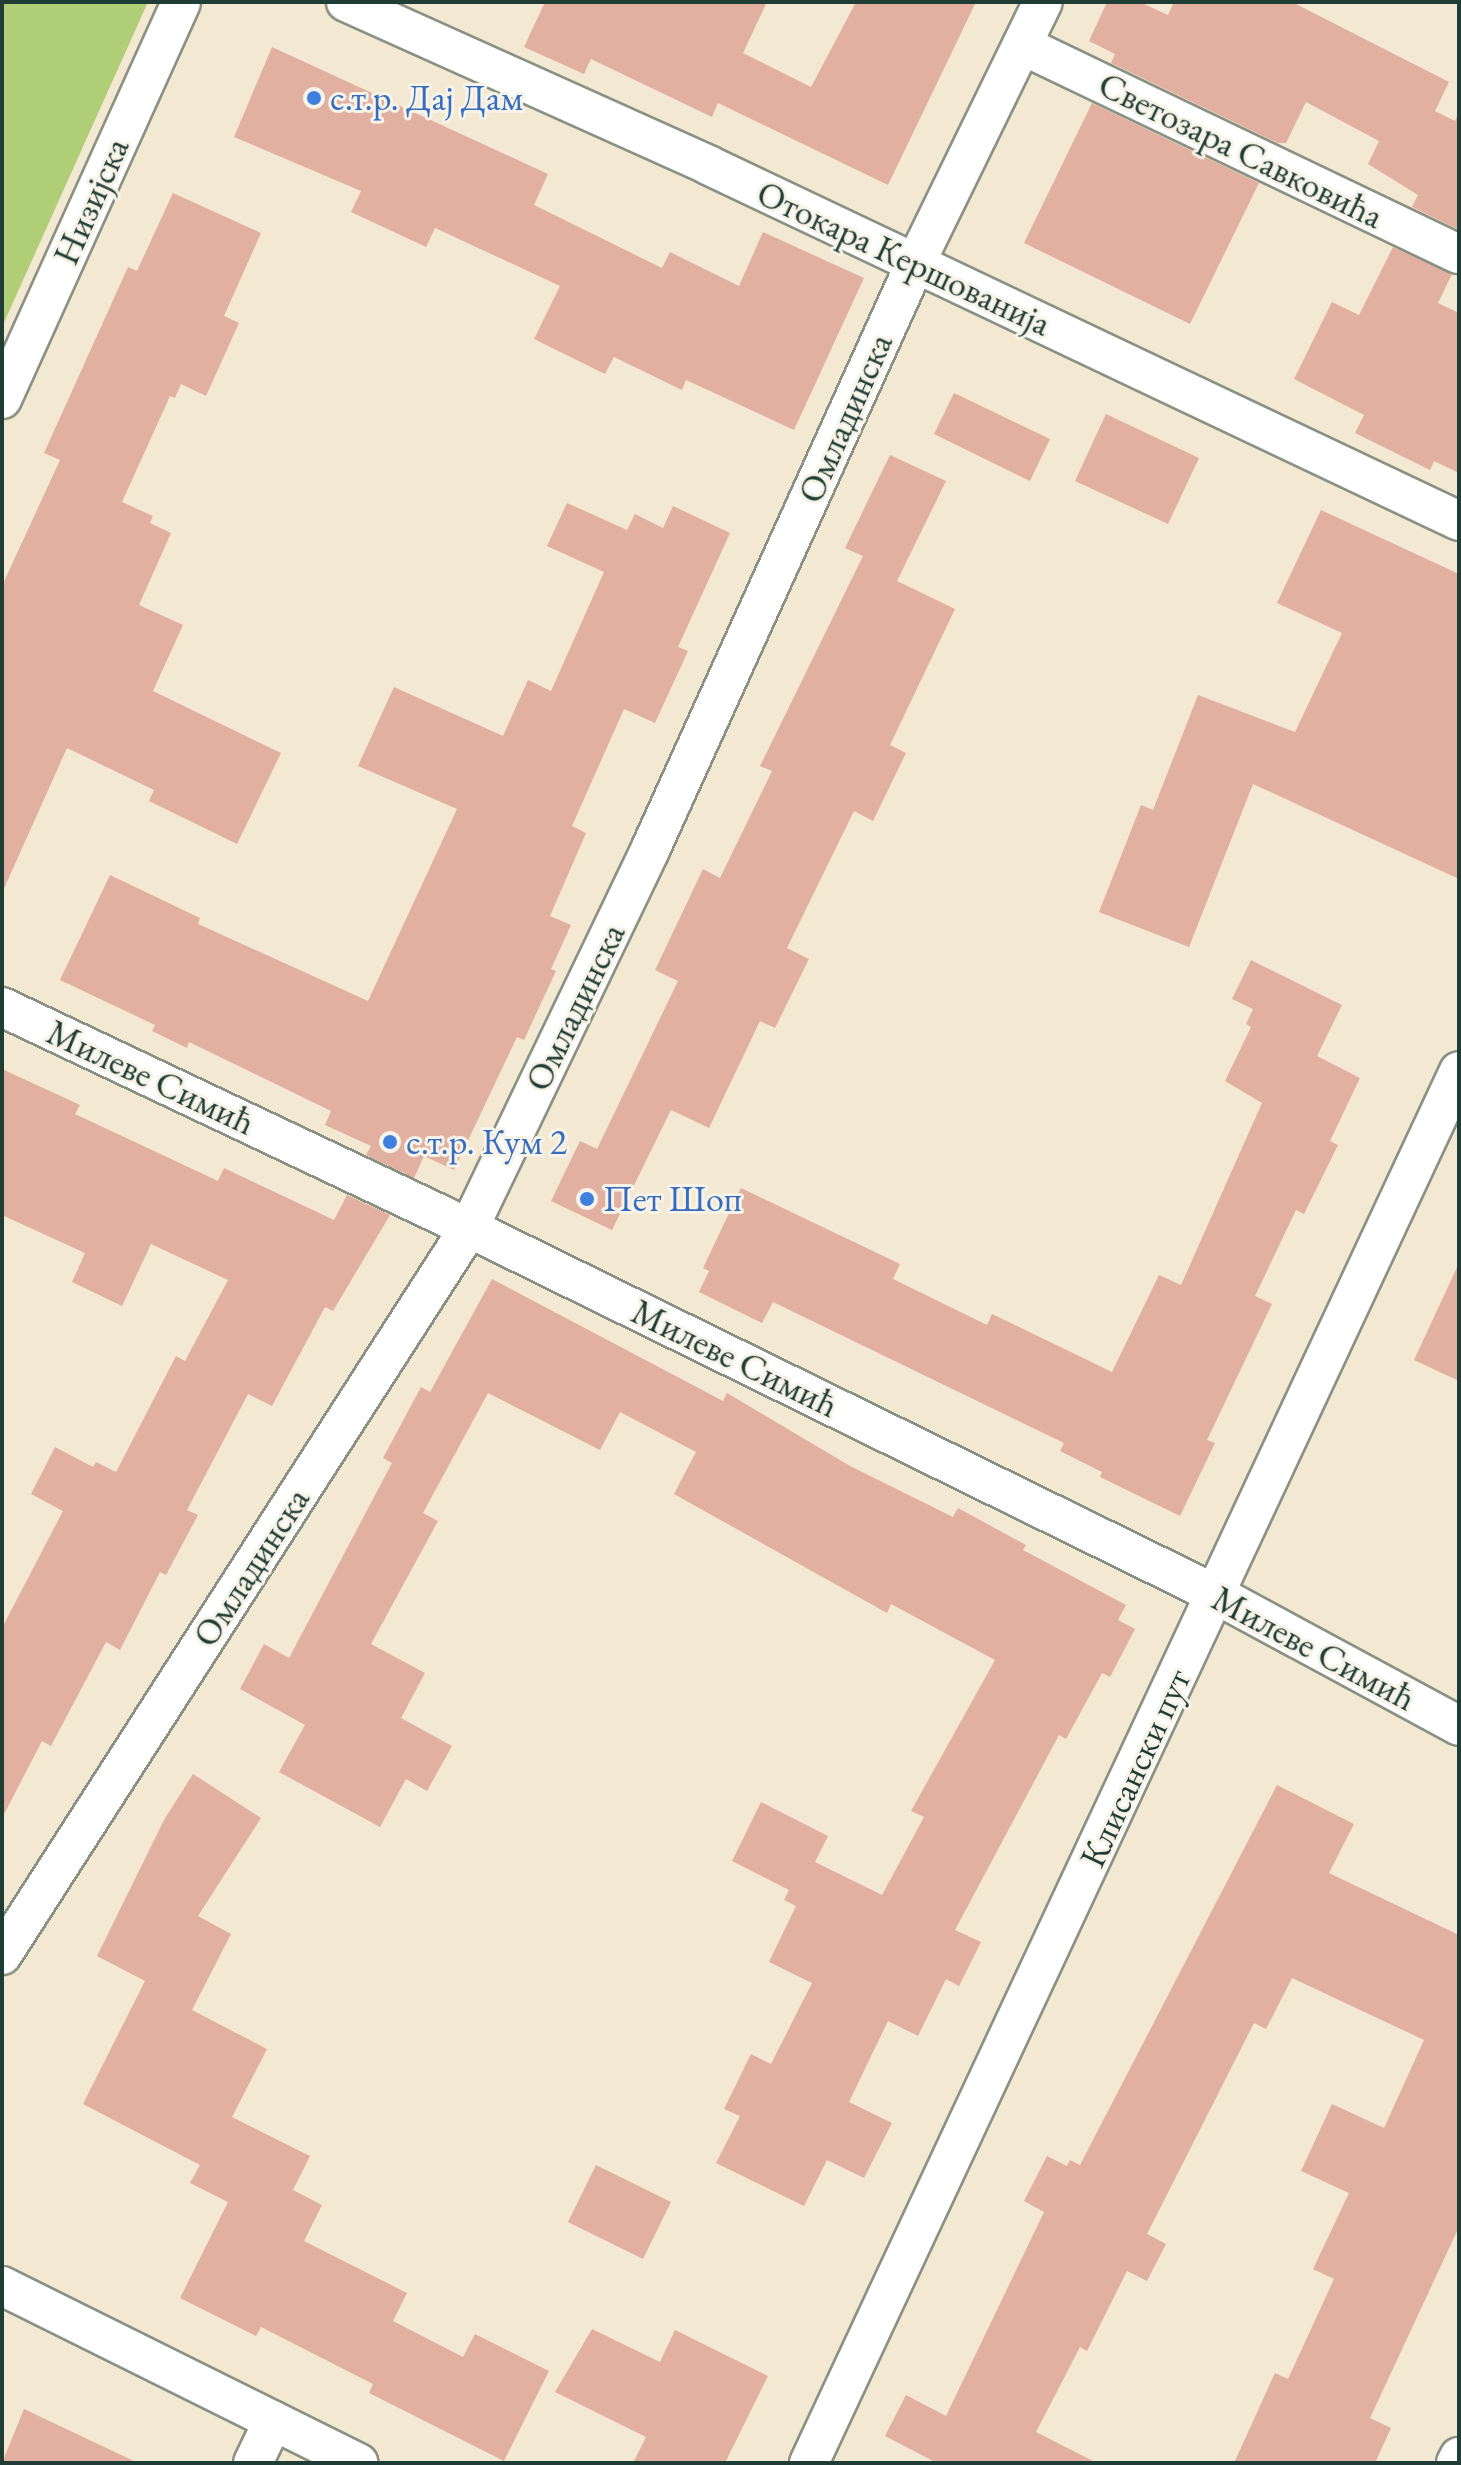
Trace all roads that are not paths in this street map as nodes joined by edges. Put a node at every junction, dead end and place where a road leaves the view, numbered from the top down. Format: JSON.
{"nodes":[{"id":1,"x":181,"y":2,"type":"edge"},
{"id":2,"x":346,"y":2,"type":"edge"},
{"id":3,"x":1043,"y":2,"type":"edge"},
{"id":4,"x":1022,"y":45,"type":"junction"},
{"id":5,"x":1459,"y":254,"type":"edge"},
{"id":6,"x":916,"y":262,"type":"junction"},
{"id":7,"x":2,"y":399,"type":"edge"},
{"id":8,"x":1459,"y":521,"type":"edge"},
{"id":9,"x":2,"y":1007,"type":"edge"},
{"id":10,"x":1459,"y":1071,"type":"edge"},
{"id":11,"x":469,"y":1228,"type":"junction"},
{"id":12,"x":1217,"y":1595,"type":"junction"},
{"id":13,"x":1459,"y":1726,"type":"edge"},
{"id":14,"x":2,"y":1955,"type":"edge"},
{"id":15,"x":2,"y":2286,"type":"edge"},
{"id":16,"x":273,"y":2421,"type":"junction"},
{"id":17,"x":1459,"y":2457,"type":"edge"},
{"id":18,"x":253,"y":2463,"type":"edge"},
{"id":19,"x":358,"y":2463,"type":"edge"},
{"id":20,"x":809,"y":2463,"type":"edge"},
{"id":21,"x":1456,"y":2463,"type":"edge"}],
"edges":[{"from":1,"to":7,"type":"street","name":"Низијска"},
{"from":2,"to":6,"type":"street","name":"Отокара Кершованија"},
{"from":3,"to":4,"type":"street","name":"Омладинска"},
{"from":4,"to":5,"type":"street","name":"Светозара Савковића"},
{"from":4,"to":6,"type":"street","name":"Омладинска"},
{"from":6,"to":8,"type":"street","name":"Отокара Кершованија"},
{"from":6,"to":11,"type":"street","name":"Омладинска"},
{"from":9,"to":11,"type":"street","name":"Милеве Симић"},
{"from":10,"to":12,"type":"street","name":"Клисански пут"},
{"from":11,"to":12,"type":"street","name":"Милеве Симић"},
{"from":11,"to":14,"type":"street","name":"Омладинска"},
{"from":12,"to":13,"type":"street","name":"Милеве Симић"},
{"from":12,"to":20,"type":"street","name":"Клисански пут"},
{"from":15,"to":16,"type":"street"},
{"from":16,"to":18,"type":"street"},
{"from":16,"to":19,"type":"street"},
{"from":17,"to":21,"type":"street"}]}
